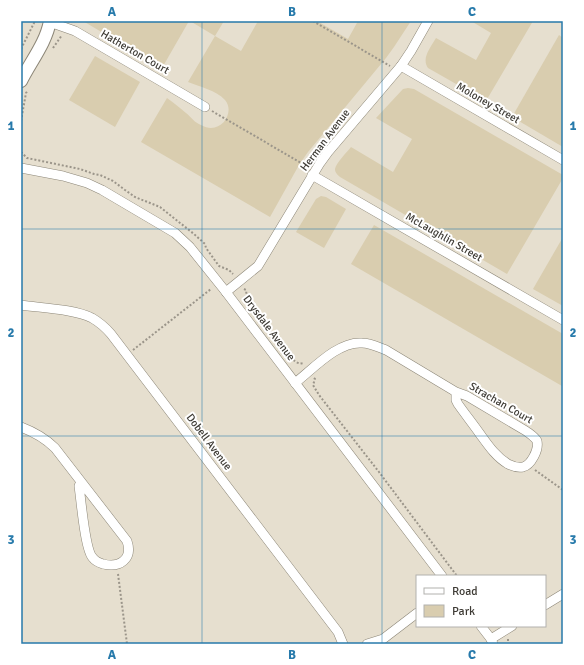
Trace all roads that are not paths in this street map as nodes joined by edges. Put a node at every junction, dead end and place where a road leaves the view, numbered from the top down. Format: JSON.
{"nodes":[{"id":1,"x":428,"y":21,"type":"edge"},
{"id":2,"x":50,"y":22,"type":"edge"},
{"id":3,"x":401,"y":66,"type":"junction"},
{"id":4,"x":26,"y":84,"type":"edge"},
{"id":5,"x":206,"y":107,"type":"road end"},
{"id":6,"x":563,"y":160,"type":"edge"},
{"id":7,"x":21,"y":168,"type":"edge"},
{"id":8,"x":312,"y":175,"type":"junction"},
{"id":9,"x":226,"y":292,"type":"junction"},
{"id":10,"x":21,"y":305,"type":"edge"},
{"id":11,"x":563,"y":320,"type":"edge"},
{"id":12,"x":295,"y":383,"type":"junction"},
{"id":13,"x":456,"y":392,"type":"junction"},
{"id":14,"x":21,"y":427,"type":"edge"},
{"id":15,"x":81,"y":482,"type":"junction"},
{"id":16,"x":441,"y":575,"type":"edge"},
{"id":17,"x":563,"y":594,"type":"edge"},
{"id":18,"x":546,"y":604,"type":"edge"},
{"id":19,"x":416,"y":614,"type":"edge"},
{"id":20,"x":482,"y":627,"type":"edge"},
{"id":21,"x":511,"y":627,"type":"edge"},
{"id":22,"x":492,"y":642,"type":"edge"},
{"id":23,"x":343,"y":644,"type":"edge"},
{"id":24,"x":367,"y":644,"type":"edge"}],
"edges":[{"from":1,"to":3,"type":"street","name":"Herman Avenue"},
{"from":2,"to":4,"type":"street"},
{"from":2,"to":5,"type":"street","name":"Hatherton Court"},
{"from":3,"to":6,"type":"street","name":"Moloney Street"},
{"from":3,"to":8,"type":"street","name":"Herman Avenue"},
{"from":7,"to":9,"type":"street","name":"Drysdale Avenue"},
{"from":8,"to":9,"type":"street","name":"Herman Avenue"},
{"from":8,"to":11,"type":"street","name":"McLaughlin Street"},
{"from":9,"to":12,"type":"street","name":"Drysdale Avenue"},
{"from":10,"to":23,"type":"street","name":"Dobell Avenue"},
{"from":12,"to":13,"type":"street","name":"Strachan Court"},
{"from":12,"to":16,"type":"street","name":"Drysdale Avenue"},
{"from":13,"to":13,"type":"street","name":"Strachan Court"},
{"from":14,"to":15,"type":"street"},
{"from":15,"to":15,"type":"street"},
{"from":17,"to":18,"type":"street"},
{"from":19,"to":24,"type":"street"},
{"from":20,"to":22,"type":"street"},
{"from":21,"to":22,"type":"street"}]}
